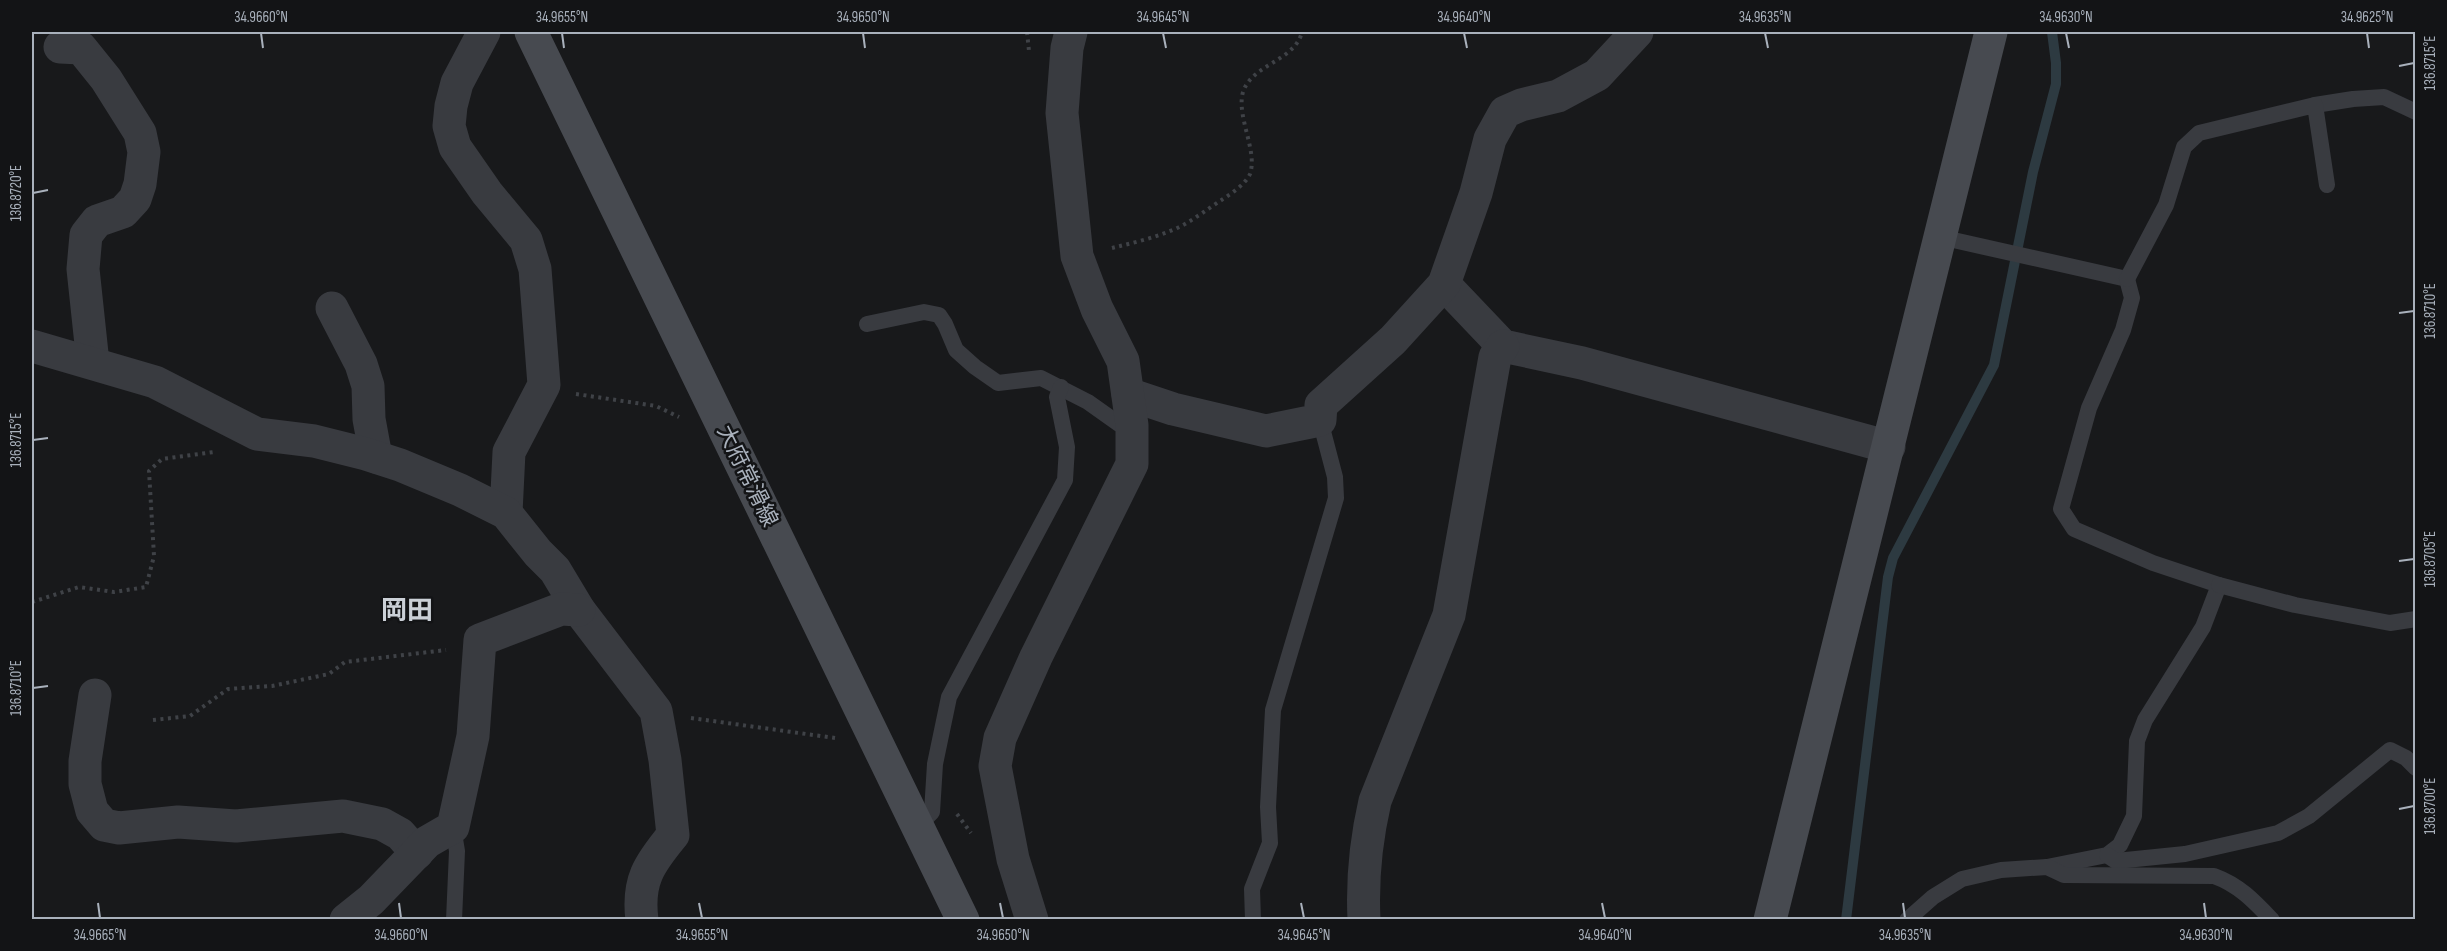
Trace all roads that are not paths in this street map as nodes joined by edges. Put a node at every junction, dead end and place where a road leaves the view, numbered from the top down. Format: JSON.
{"nodes":[{"id":1,"x":484,"y":32,"type":"edge"},
{"id":2,"x":531,"y":32,"type":"edge"},
{"id":3,"x":1071,"y":32,"type":"edge"},
{"id":4,"x":1637,"y":32,"type":"edge"},
{"id":5,"x":1992,"y":32,"type":"edge"},
{"id":6,"x":60,"y":47,"type":"dead end"},
{"id":7,"x":2315,"y":105,"type":"junction"},
{"id":8,"x":2415,"y":112,"type":"edge"},
{"id":9,"x":2327,"y":185,"type":"dead end"},
{"id":10,"x":1940,"y":237,"type":"junction"},
{"id":11,"x":2127,"y":279,"type":"junction"},
{"id":12,"x":1444,"y":284,"type":"junction"},
{"id":13,"x":332,"y":308,"type":"dead end"},
{"id":14,"x":867,"y":324,"type":"dead end"},
{"id":15,"x":32,"y":346,"type":"edge"},
{"id":16,"x":1503,"y":346,"type":"junction"},
{"id":17,"x":93,"y":363,"type":"junction"},
{"id":18,"x":1061,"y":387,"type":"junction"},
{"id":19,"x":1130,"y":410,"type":"junction"},
{"id":20,"x":1320,"y":420,"type":"junction"},
{"id":21,"x":1888,"y":447,"type":"junction"},
{"id":22,"x":376,"y":457,"type":"junction"},
{"id":23,"x":507,"y":513,"type":"junction"},
{"id":24,"x":2219,"y":585,"type":"junction"},
{"id":25,"x":579,"y":610,"type":"junction"},
{"id":26,"x":2415,"y":619,"type":"edge"},
{"id":27,"x":95,"y":694,"type":"dead end"},
{"id":28,"x":2415,"y":768,"type":"edge"},
{"id":29,"x":918,"y":826,"type":"junction"},
{"id":30,"x":453,"y":827,"type":"junction"},
{"id":31,"x":417,"y":853,"type":"junction"},
{"id":32,"x":2107,"y":855,"type":"junction"},
{"id":33,"x":2047,"y":867,"type":"junction"},
{"id":34,"x":346,"y":920,"type":"edge"},
{"id":35,"x":454,"y":920,"type":"edge"},
{"id":36,"x":642,"y":920,"type":"edge"},
{"id":37,"x":963,"y":920,"type":"edge"},
{"id":38,"x":1032,"y":920,"type":"edge"},
{"id":39,"x":1253,"y":920,"type":"edge"},
{"id":40,"x":1364,"y":920,"type":"edge"},
{"id":41,"x":1770,"y":920,"type":"edge"},
{"id":42,"x":1907,"y":920,"type":"edge"},
{"id":43,"x":2272,"y":920,"type":"edge"}],
"edges":[{"from":1,"to":23,"type":"street"},
{"from":2,"to":29,"type":"main road","name":"大府常滑線"},
{"from":3,"to":19,"type":"street"},
{"from":4,"to":12,"type":"street"},
{"from":5,"to":10,"type":"main road"},
{"from":6,"to":17,"type":"street"},
{"from":7,"to":8,"type":"lane"},
{"from":7,"to":9,"type":"lane"},
{"from":7,"to":11,"type":"lane"},
{"from":10,"to":11,"type":"lane"},
{"from":10,"to":21,"type":"main road"},
{"from":11,"to":24,"type":"lane"},
{"from":12,"to":16,"type":"street"},
{"from":12,"to":20,"type":"street"},
{"from":13,"to":22,"type":"street"},
{"from":14,"to":18,"type":"lane"},
{"from":15,"to":17,"type":"street"},
{"from":16,"to":21,"type":"street"},
{"from":16,"to":40,"type":"street"},
{"from":17,"to":22,"type":"street"},
{"from":18,"to":19,"type":"lane"},
{"from":18,"to":29,"type":"lane"},
{"from":19,"to":20,"type":"street"},
{"from":19,"to":38,"type":"street"},
{"from":20,"to":39,"type":"lane"},
{"from":21,"to":41,"type":"main road"},
{"from":22,"to":23,"type":"street"},
{"from":23,"to":25,"type":"street"},
{"from":24,"to":26,"type":"lane"},
{"from":24,"to":32,"type":"lane"},
{"from":25,"to":30,"type":"street"},
{"from":25,"to":36,"type":"street"},
{"from":27,"to":31,"type":"street"},
{"from":28,"to":32,"type":"lane"},
{"from":29,"to":37,"type":"main road","name":"大府常滑線"},
{"from":30,"to":31,"type":"street"},
{"from":30,"to":35,"type":"lane"},
{"from":31,"to":34,"type":"street"},
{"from":32,"to":33,"type":"lane"},
{"from":33,"to":42,"type":"lane"},
{"from":33,"to":43,"type":"lane"}]}
